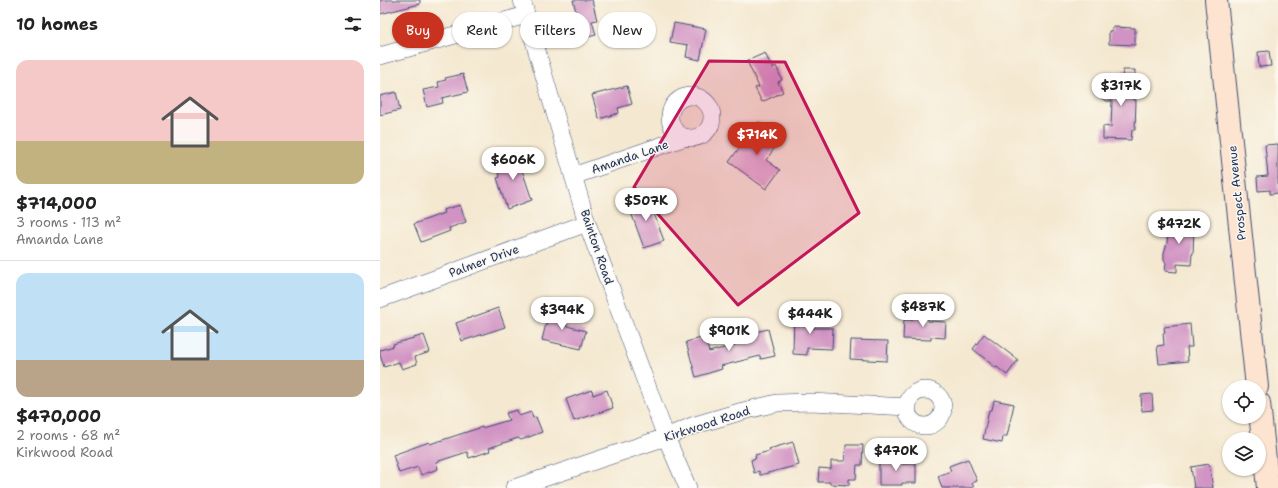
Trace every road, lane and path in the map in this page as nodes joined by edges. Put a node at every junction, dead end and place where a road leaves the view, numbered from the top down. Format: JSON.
{"nodes":[{"id":1,"x":1216,"y":0,"type":"edge"},
{"id":2,"x":524,"y":7,"type":"edge"},
{"id":3,"x":380,"y":56,"type":"edge"},
{"id":4,"x":686,"y":137,"type":"dead end"},
{"id":5,"x":574,"y":176,"type":"junction"},
{"id":6,"x":588,"y":223,"type":"junction"},
{"id":7,"x":380,"y":299,"type":"edge"},
{"id":8,"x":1256,"y":380,"type":"edge"},
{"id":9,"x":908,"y":407,"type":"dead end"},
{"id":10,"x":1261,"y":424,"type":"edge"},
{"id":11,"x":666,"y":437,"type":"junction"},
{"id":12,"x":514,"y":488,"type":"edge"},
{"id":13,"x":688,"y":488,"type":"edge"},
{"id":14,"x":1268,"y":488,"type":"edge"}],
"edges":[{"from":1,"to":8,"type":"main road","name":"Prospect Avenue"},
{"from":2,"to":3,"type":"street"},
{"from":2,"to":5,"type":"street","name":"Bainton Road"},
{"from":4,"to":5,"type":"street","name":"Amanda Lane"},
{"from":5,"to":6,"type":"street","name":"Bainton Road"},
{"from":6,"to":7,"type":"street","name":"Palmer Drive"},
{"from":6,"to":11,"type":"street","name":"Bainton Road"},
{"from":9,"to":11,"type":"street","name":"Kirkwood Road"},
{"from":10,"to":14,"type":"main road"},
{"from":11,"to":12,"type":"street","name":"Kirkwood Road"},
{"from":11,"to":13,"type":"street","name":"Bainton Road"}]}
